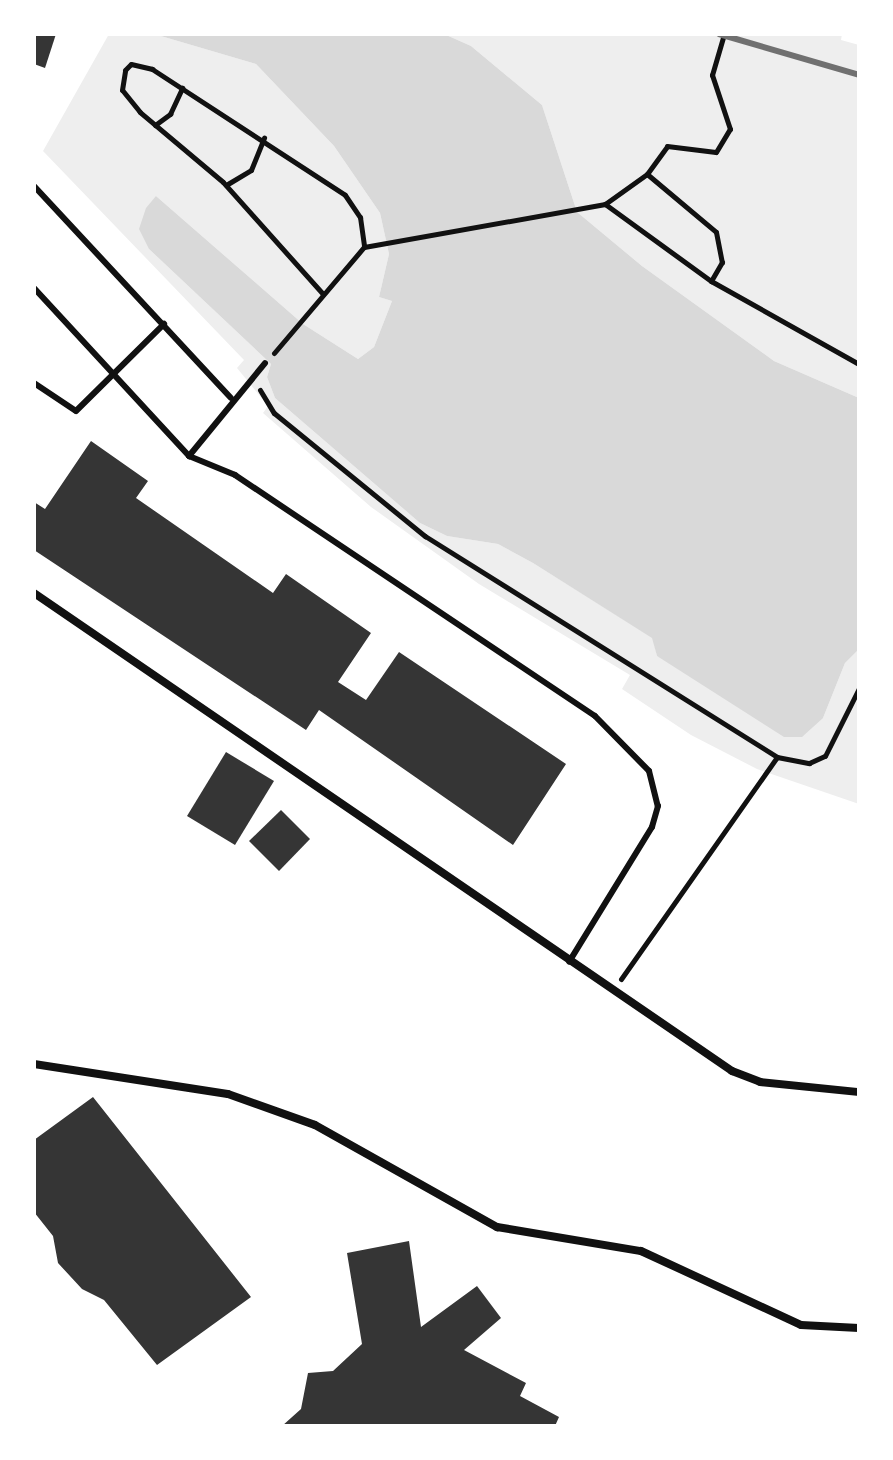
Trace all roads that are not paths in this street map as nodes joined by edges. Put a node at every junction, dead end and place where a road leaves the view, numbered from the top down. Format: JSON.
{"nodes":[{"id":1,"x":34,"y":186,"type":"edge"},
{"id":2,"x":34,"y":288,"type":"edge"},
{"id":3,"x":164,"y":324,"type":"junction"},
{"id":4,"x":265,"y":363,"type":"road end"},
{"id":5,"x":113,"y":374,"type":"junction"},
{"id":6,"x":34,"y":383,"type":"edge"},
{"id":7,"x":231,"y":398,"type":"junction"},
{"id":8,"x":189,"y":456,"type":"junction"},
{"id":9,"x":34,"y":593,"type":"edge"},
{"id":10,"x":569,"y":962,"type":"junction"},
{"id":11,"x":34,"y":1064,"type":"edge"},
{"id":12,"x":859,"y":1092,"type":"edge"},
{"id":13,"x":859,"y":1328,"type":"edge"}],
"edges":[{"from":1,"to":3,"type":"lane"},
{"from":2,"to":5,"type":"lane"},
{"from":3,"to":5,"type":"lane"},
{"from":3,"to":7,"type":"lane"},
{"from":4,"to":7,"type":"lane"},
{"from":5,"to":6,"type":"lane"},
{"from":5,"to":8,"type":"lane"},
{"from":7,"to":8,"type":"lane"},
{"from":8,"to":10,"type":"lane"},
{"from":9,"to":10,"type":"street"},
{"from":10,"to":12,"type":"street"},
{"from":11,"to":13,"type":"street"}]}
